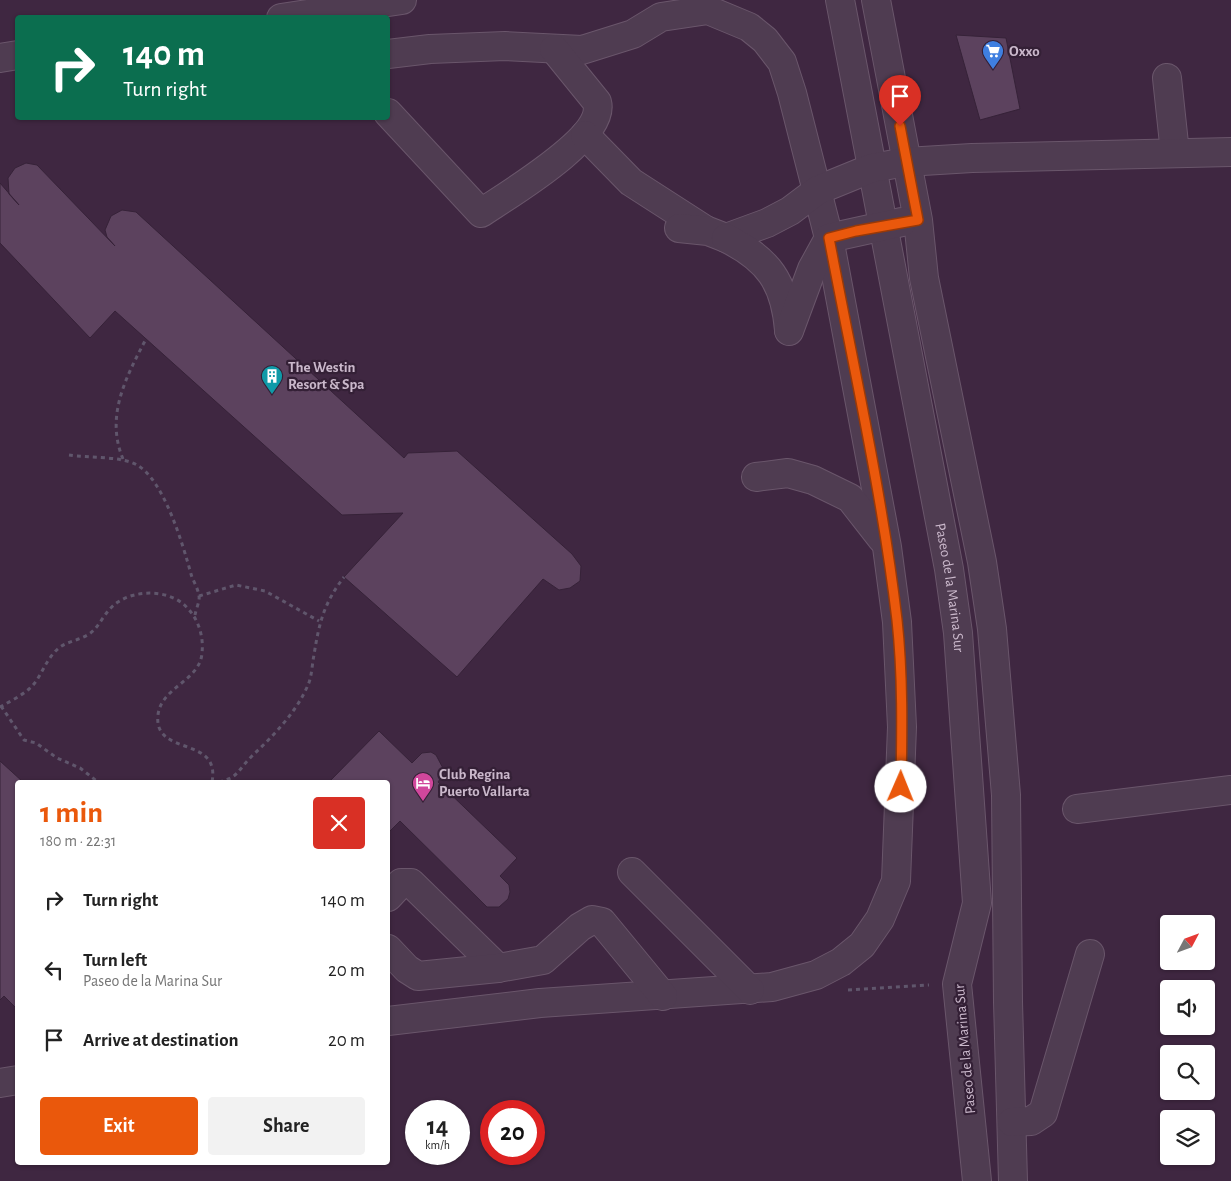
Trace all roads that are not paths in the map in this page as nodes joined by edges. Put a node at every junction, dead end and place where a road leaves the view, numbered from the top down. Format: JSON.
{"nodes":[{"id":1,"x":402,"y":0,"type":"edge"},
{"id":2,"x":840,"y":0,"type":"edge"},
{"id":3,"x":876,"y":0,"type":"edge"},
{"id":4,"x":301,"y":15,"type":"edge"},
{"id":5,"x":554,"y":49,"type":"junction"},
{"id":6,"x":390,"y":54,"type":"edge"},
{"id":7,"x":15,"y":56,"type":"edge"},
{"id":8,"x":0,"y":58,"type":"edge"},
{"id":9,"x":1167,"y":78,"type":"dead end"},
{"id":10,"x":390,"y":115,"type":"edge"},
{"id":11,"x":585,"y":135,"type":"junction"},
{"id":12,"x":1231,"y":152,"type":"edge"},
{"id":13,"x":1175,"y":153,"type":"junction"},
{"id":14,"x":906,"y":162,"type":"junction"},
{"id":15,"x":872,"y":168,"type":"junction"},
{"id":16,"x":818,"y":190,"type":"junction"},
{"id":17,"x":918,"y":220,"type":"junction"},
{"id":18,"x":883,"y":225,"type":"junction"},
{"id":19,"x":679,"y":228,"type":"dead end"},
{"id":20,"x":717,"y":235,"type":"junction"},
{"id":21,"x":829,"y":238,"type":"junction"},
{"id":22,"x":756,"y":477,"type":"dead end"},
{"id":23,"x":887,"y":547,"type":"junction"},
{"id":24,"x":982,"y":562,"type":"junction"},
{"id":25,"x":949,"y":568,"type":"junction"},
{"id":26,"x":992,"y":629,"type":"junction"},
{"id":27,"x":958,"y":633,"type":"junction"},
{"id":28,"x":1231,"y":790,"type":"edge"},
{"id":29,"x":1078,"y":809,"type":"dead end"},
{"id":30,"x":632,"y":872,"type":"dead end"},
{"id":31,"x":390,"y":896,"type":"edge"},
{"id":32,"x":390,"y":951,"type":"edge"},
{"id":33,"x":1090,"y":954,"type":"dead end"},
{"id":34,"x":498,"y":968,"type":"junction"},
{"id":35,"x":750,"y":990,"type":"junction"},
{"id":36,"x":663,"y":996,"type":"junction"},
{"id":37,"x":390,"y":1022,"type":"edge"},
{"id":38,"x":15,"y":1080,"type":"edge"},
{"id":39,"x":0,"y":1083,"type":"edge"},
{"id":40,"x":1012,"y":1122,"type":"junction"},
{"id":41,"x":977,"y":1181,"type":"edge"},
{"id":42,"x":1013,"y":1181,"type":"edge"}],
"edges":[{"from":1,"to":4,"type":"street"},
{"from":2,"to":15,"type":"street","name":"Paseo de la Marina Sur"},
{"from":3,"to":14,"type":"street"},
{"from":5,"to":6,"type":"street"},
{"from":5,"to":11,"type":"street"},
{"from":5,"to":16,"type":"street"},
{"from":7,"to":8,"type":"street"},
{"from":9,"to":13,"type":"street"},
{"from":10,"to":11,"type":"street"},
{"from":11,"to":20,"type":"street"},
{"from":12,"to":13,"type":"street"},
{"from":13,"to":14,"type":"street"},
{"from":14,"to":15,"type":"street"},
{"from":14,"to":17,"type":"street"},
{"from":15,"to":16,"type":"street"},
{"from":15,"to":18,"type":"street","name":"Paseo de la Marina Sur"},
{"from":16,"to":20,"type":"street"},
{"from":16,"to":21,"type":"street"},
{"from":17,"to":18,"type":"street"},
{"from":17,"to":24,"type":"street"},
{"from":18,"to":21,"type":"street"},
{"from":18,"to":25,"type":"street","name":"Paseo de la Marina Sur"},
{"from":19,"to":20,"type":"street"},
{"from":20,"to":21,"type":"street"},
{"from":21,"to":23,"type":"street"},
{"from":22,"to":23,"type":"street"},
{"from":23,"to":35,"type":"street"},
{"from":24,"to":25,"type":"street"},
{"from":24,"to":26,"type":"street"},
{"from":25,"to":27,"type":"street","name":"Paseo de la Marina Sur"},
{"from":26,"to":27,"type":"street"},
{"from":26,"to":40,"type":"street"},
{"from":27,"to":41,"type":"street","name":"Paseo de la Marina Sur"},
{"from":28,"to":29,"type":"street"},
{"from":30,"to":35,"type":"street"},
{"from":31,"to":34,"type":"street"},
{"from":32,"to":34,"type":"street"},
{"from":33,"to":40,"type":"street"},
{"from":34,"to":36,"type":"street"},
{"from":35,"to":36,"type":"street"},
{"from":36,"to":37,"type":"street"},
{"from":38,"to":39,"type":"street"},
{"from":40,"to":42,"type":"street"}]}
